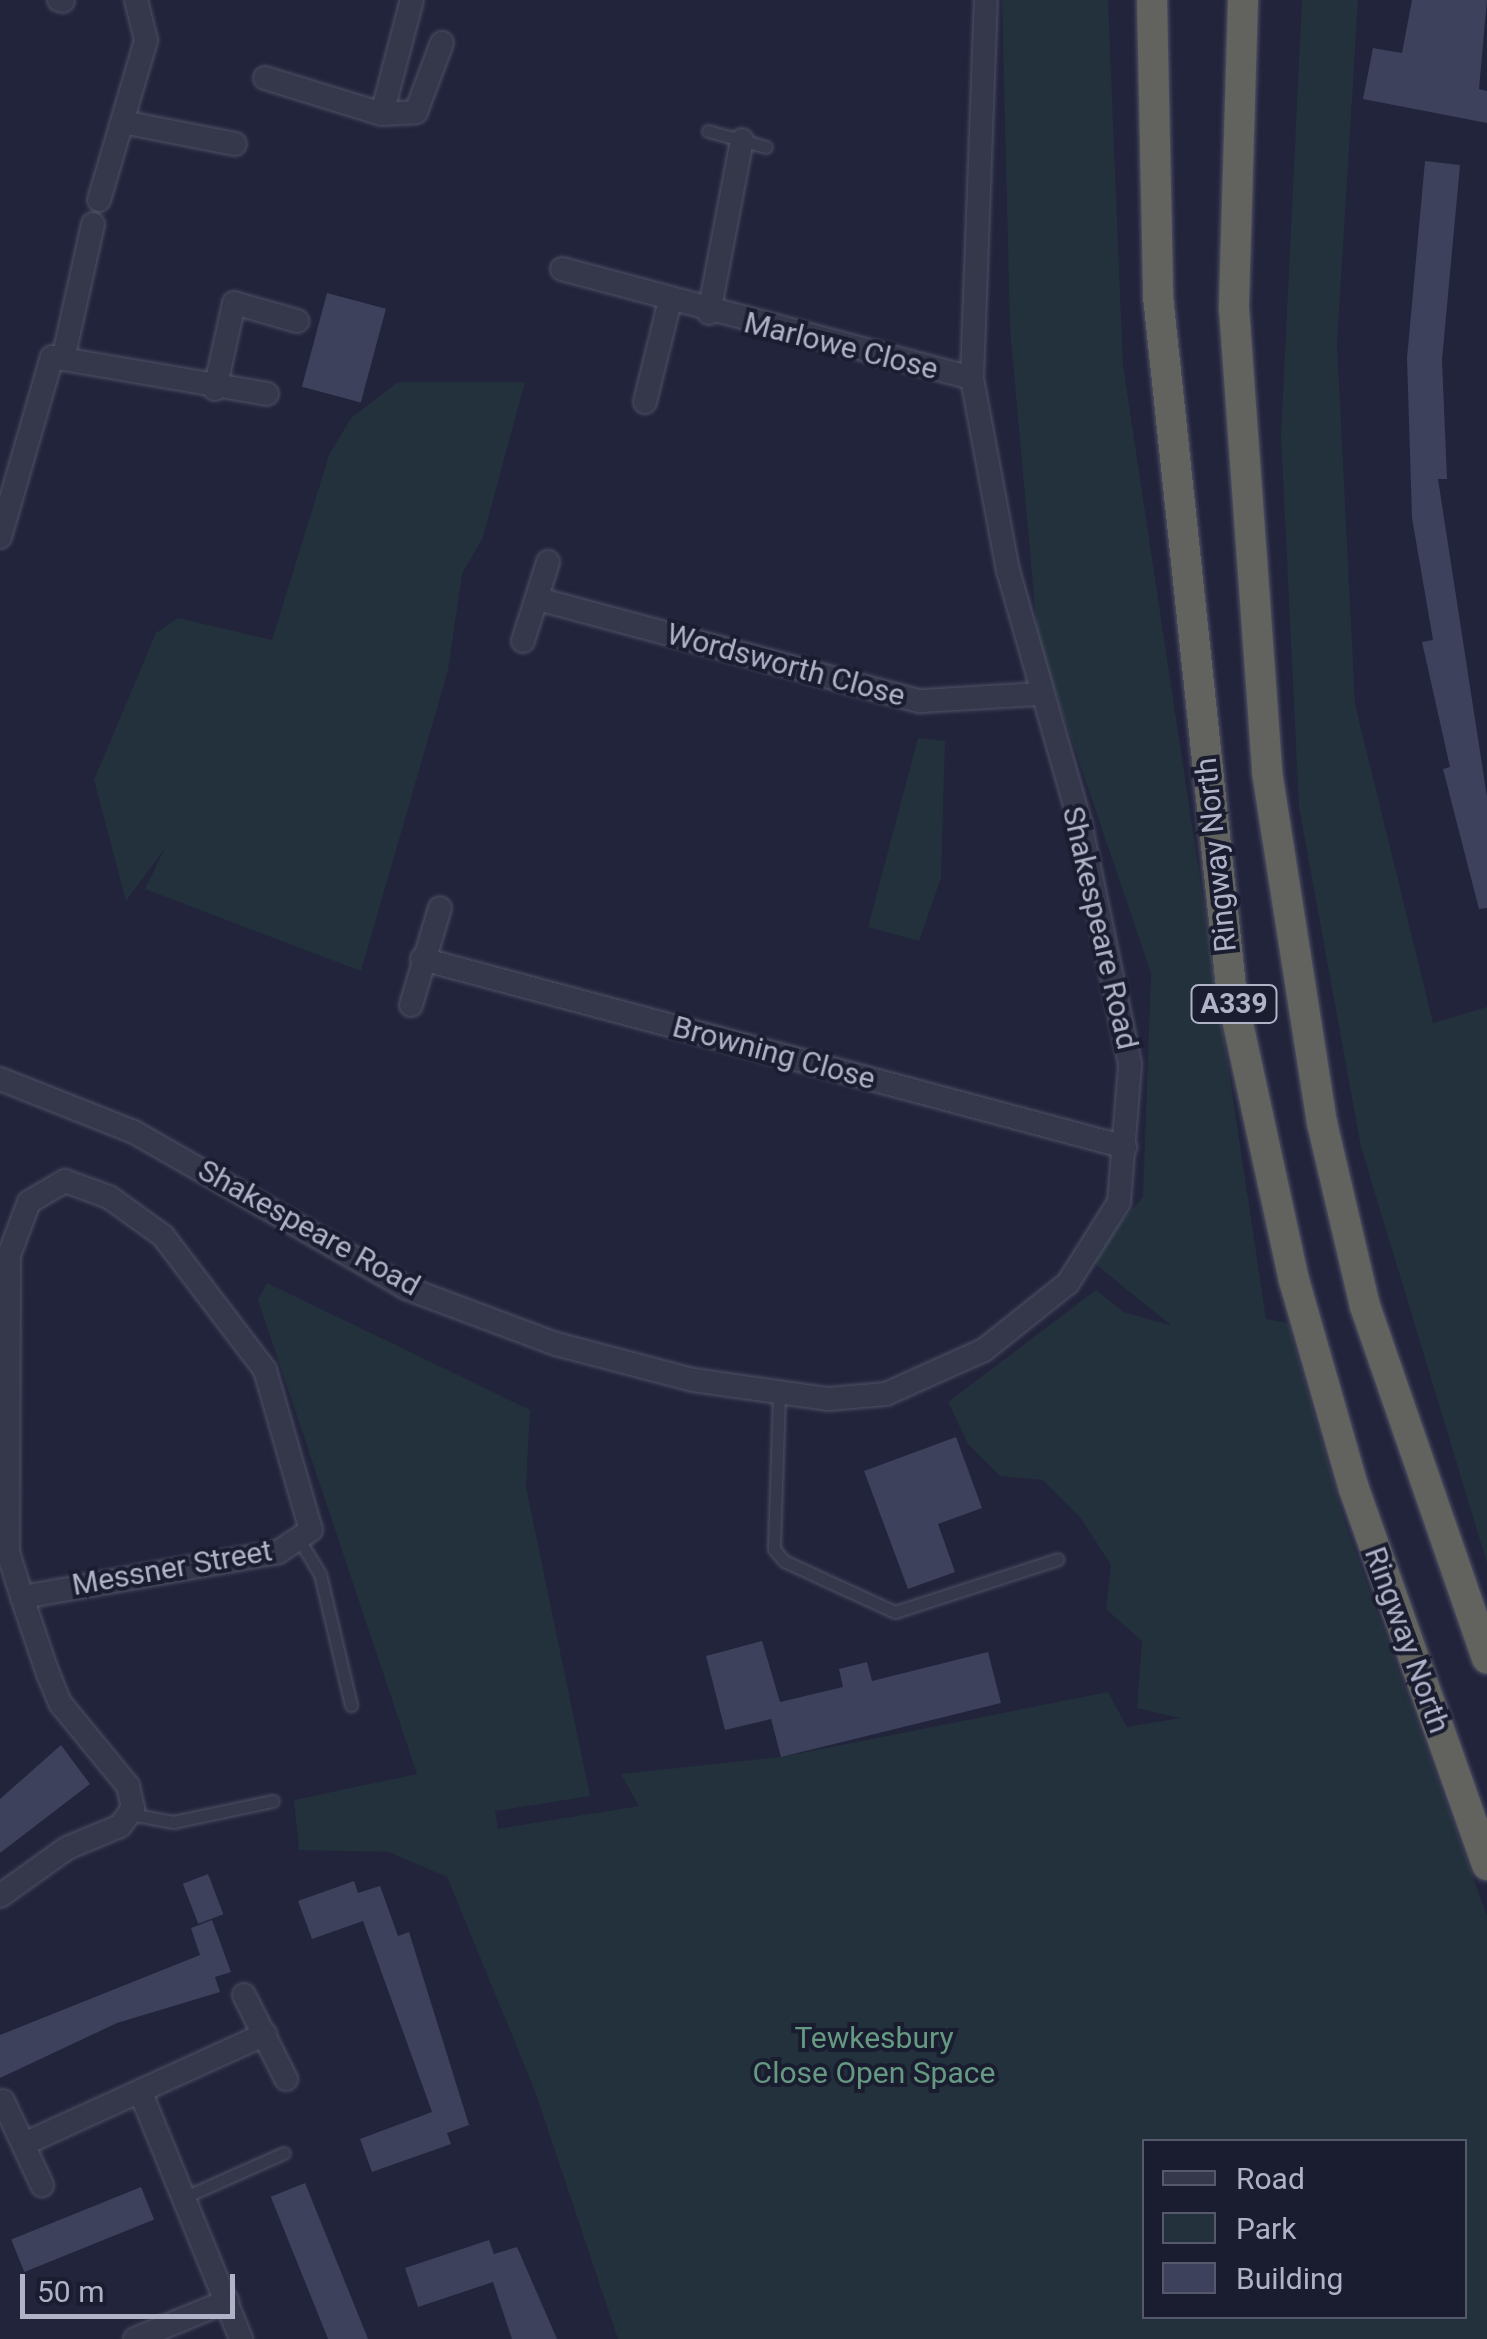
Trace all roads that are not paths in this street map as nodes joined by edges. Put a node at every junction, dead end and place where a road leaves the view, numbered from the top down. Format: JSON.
{"nodes":[{"id":1,"x":136,"y":0,"type":"edge"},
{"id":2,"x":412,"y":0,"type":"edge"},
{"id":3,"x":986,"y":0,"type":"edge"},
{"id":4,"x":1152,"y":0,"type":"edge"},
{"id":5,"x":1166,"y":0,"type":"edge"},
{"id":6,"x":1243,"y":0,"type":"edge"},
{"id":7,"x":1254,"y":0,"type":"edge"},
{"id":8,"x":1244,"y":42,"type":"junction"},
{"id":9,"x":442,"y":43,"type":"dead end"},
{"id":10,"x":264,"y":78,"type":"dead end"},
{"id":11,"x":1158,"y":109,"type":"junction"},
{"id":12,"x":382,"y":114,"type":"junction"},
{"id":13,"x":128,"y":122,"type":"junction"},
{"id":14,"x":708,"y":131,"type":"dead end"},
{"id":15,"x":742,"y":140,"type":"junction"},
{"id":16,"x":236,"y":144,"type":"dead end"},
{"id":17,"x":766,"y":147,"type":"dead end"},
{"id":18,"x":99,"y":200,"type":"dead end"},
{"id":19,"x":93,"y":224,"type":"dead end"},
{"id":20,"x":562,"y":270,"type":"dead end"},
{"id":21,"x":670,"y":300,"type":"junction"},
{"id":22,"x":710,"y":313,"type":"junction"},
{"id":23,"x":297,"y":321,"type":"dead end"},
{"id":24,"x":63,"y":358,"type":"junction"},
{"id":25,"x":972,"y":378,"type":"junction"},
{"id":26,"x":216,"y":389,"type":"junction"},
{"id":27,"x":266,"y":394,"type":"dead end"},
{"id":28,"x":645,"y":402,"type":"dead end"},
{"id":29,"x":0,"y":536,"type":"edge"},
{"id":30,"x":548,"y":562,"type":"dead end"},
{"id":31,"x":538,"y":599,"type":"junction"},
{"id":32,"x":523,"y":641,"type":"dead end"},
{"id":33,"x":1037,"y":694,"type":"junction"},
{"id":34,"x":440,"y":908,"type":"dead end"},
{"id":35,"x":422,"y":959,"type":"junction"},
{"id":36,"x":411,"y":1005,"type":"dead end"},
{"id":37,"x":0,"y":1079,"type":"edge"},
{"id":38,"x":1125,"y":1147,"type":"junction"},
{"id":39,"x":3,"y":1307,"type":"edge"},
{"id":40,"x":779,"y":1396,"type":"junction"},
{"id":41,"x":300,"y":1541,"type":"junction"},
{"id":42,"x":4,"y":1552,"type":"edge"},
{"id":43,"x":1058,"y":1558,"type":"dead end"},
{"id":44,"x":22,"y":1596,"type":"junction"},
{"id":45,"x":1487,"y":1659,"type":"edge"},
{"id":46,"x":350,"y":1705,"type":"dead end"},
{"id":47,"x":273,"y":1801,"type":"dead end"},
{"id":48,"x":130,"y":1814,"type":"junction"},
{"id":49,"x":1487,"y":1866,"type":"edge"},
{"id":50,"x":0,"y":1896,"type":"edge"},
{"id":51,"x":244,"y":1995,"type":"dead end"},
{"id":52,"x":265,"y":2034,"type":"junction"},
{"id":53,"x":286,"y":2080,"type":"dead end"},
{"id":54,"x":140,"y":2091,"type":"junction"},
{"id":55,"x":3,"y":2101,"type":"dead end"},
{"id":56,"x":26,"y":2142,"type":"junction"},
{"id":57,"x":284,"y":2153,"type":"dead end"},
{"id":58,"x":42,"y":2185,"type":"dead end"},
{"id":59,"x":185,"y":2197,"type":"junction"},
{"id":60,"x":226,"y":2300,"type":"junction"},
{"id":61,"x":135,"y":2339,"type":"edge"},
{"id":62,"x":241,"y":2339,"type":"edge"}],
"edges":[{"from":1,"to":13,"type":"street"},
{"from":2,"to":12,"type":"street"},
{"from":3,"to":25,"type":"street","name":"Shakespeare Road"},
{"from":4,"to":11,"type":"highway"},
{"from":5,"to":11,"type":"highway","number":"A339"},
{"from":6,"to":8,"type":"highway","number":"A339"},
{"from":7,"to":8,"type":"highway"},
{"from":8,"to":45,"type":"highway","name":"Ringway North","number":"A339"},
{"from":9,"to":12,"type":"street"},
{"from":10,"to":12,"type":"street"},
{"from":11,"to":49,"type":"highway","name":"Ringway North","number":"A339"},
{"from":13,"to":16,"type":"street"},
{"from":13,"to":18,"type":"street"},
{"from":14,"to":15,"type":"lane"},
{"from":15,"to":17,"type":"lane"},
{"from":15,"to":22,"type":"street","name":"Marlowe Close"},
{"from":19,"to":24,"type":"street"},
{"from":20,"to":21,"type":"street","name":"Marlowe Close"},
{"from":21,"to":22,"type":"street","name":"Marlowe Close"},
{"from":21,"to":28,"type":"street"},
{"from":22,"to":25,"type":"street","name":"Marlowe Close"},
{"from":23,"to":26,"type":"street"},
{"from":24,"to":26,"type":"street"},
{"from":24,"to":29,"type":"street"},
{"from":25,"to":33,"type":"street","name":"Shakespeare Road"},
{"from":26,"to":27,"type":"street"},
{"from":30,"to":31,"type":"street"},
{"from":31,"to":32,"type":"street"},
{"from":31,"to":33,"type":"street","name":"Wordsworth Close"},
{"from":33,"to":38,"type":"street","name":"Shakespeare Road"},
{"from":34,"to":35,"type":"street"},
{"from":35,"to":36,"type":"street"},
{"from":35,"to":38,"type":"street","name":"Browning Close"},
{"from":37,"to":40,"type":"street","name":"Shakespeare Road"},
{"from":38,"to":40,"type":"street","name":"Shakespeare Road"},
{"from":39,"to":41,"type":"street","name":"Messner Street"},
{"from":39,"to":42,"type":"street","name":"Messner Street"},
{"from":40,"to":43,"type":"lane"},
{"from":41,"to":44,"type":"street","name":"Messner Street"},
{"from":41,"to":46,"type":"lane"},
{"from":42,"to":44,"type":"street","name":"Messner Street"},
{"from":44,"to":48,"type":"street","name":"Messner Street"},
{"from":47,"to":48,"type":"lane"},
{"from":48,"to":50,"type":"street"},
{"from":51,"to":52,"type":"street"},
{"from":52,"to":53,"type":"street"},
{"from":52,"to":54,"type":"street"},
{"from":54,"to":56,"type":"street"},
{"from":54,"to":59,"type":"street"},
{"from":55,"to":56,"type":"street"},
{"from":56,"to":58,"type":"street"},
{"from":57,"to":59,"type":"lane"},
{"from":59,"to":60,"type":"street"},
{"from":60,"to":61,"type":"street"},
{"from":60,"to":62,"type":"street"}]}
